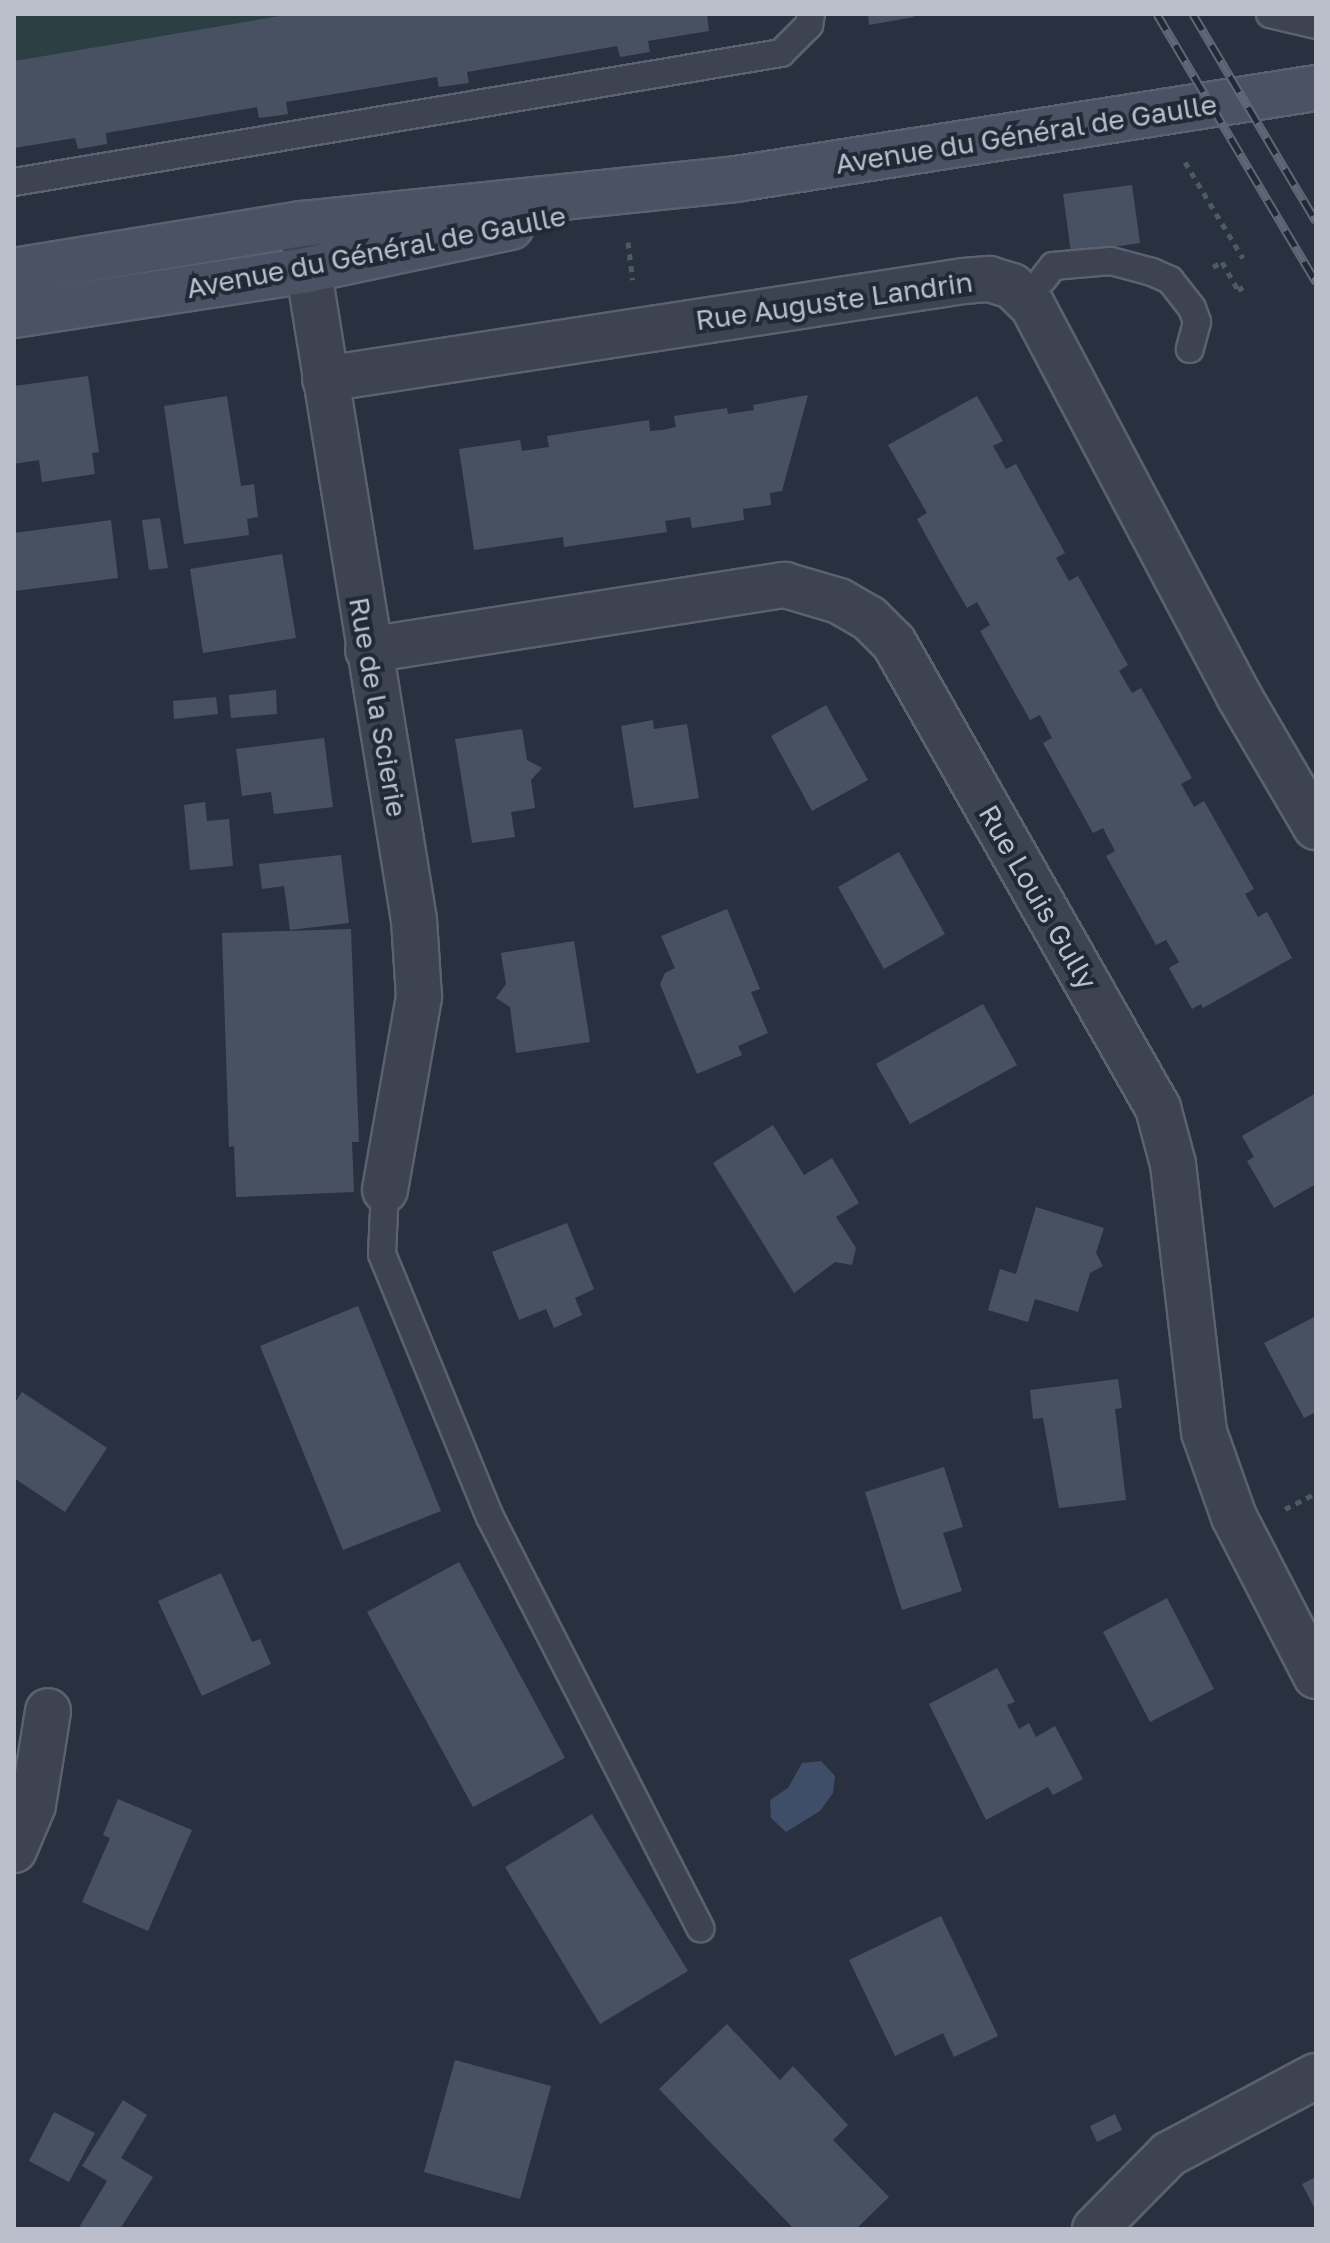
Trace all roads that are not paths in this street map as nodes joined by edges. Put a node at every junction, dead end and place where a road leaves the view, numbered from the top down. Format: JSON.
{"nodes":[{"id":1,"x":811,"y":14,"type":"edge"},
{"id":2,"x":1270,"y":14,"type":"edge"},
{"id":3,"x":1304,"y":21,"type":"edge"},
{"id":4,"x":1316,"y":88,"type":"edge"},
{"id":5,"x":736,"y":179,"type":"junction"},
{"id":6,"x":14,"y":182,"type":"edge"},
{"id":7,"x":301,"y":224,"type":"junction"},
{"id":8,"x":307,"y":270,"type":"junction"},
{"id":9,"x":14,"y":271,"type":"edge"},
{"id":10,"x":1043,"y":279,"type":"dead end"},
{"id":11,"x":14,"y":315,"type":"edge"},
{"id":12,"x":1190,"y":349,"type":"dead end"},
{"id":13,"x":325,"y":379,"type":"junction"},
{"id":14,"x":368,"y":650,"type":"junction"},
{"id":15,"x":1316,"y":827,"type":"edge"},
{"id":16,"x":385,"y":1190,"type":"joint"},
{"id":17,"x":1316,"y":1676,"type":"edge"},
{"id":18,"x":48,"y":1711,"type":"dead end"},
{"id":19,"x":14,"y":1850,"type":"edge"},
{"id":20,"x":700,"y":1928,"type":"dead end"},
{"id":21,"x":1316,"y":2076,"type":"edge"},
{"id":22,"x":1095,"y":2229,"type":"edge"}],
"edges":[{"from":1,"to":6,"type":"lane"},
{"from":2,"to":3,"type":"lane"},
{"from":4,"to":5,"type":"main road","name":"Avenue du Général de Gaulle"},
{"from":5,"to":7,"type":"main road","name":"Avenue du Général de Gaulle"},
{"from":5,"to":8,"type":"main road","name":"Avenue du Général de Gaulle"},
{"from":7,"to":8,"type":"street","name":"Rue de la Scierie"},
{"from":7,"to":9,"type":"main road","name":"Avenue du Général de Gaulle"},
{"from":8,"to":11,"type":"main road","name":"Avenue du Général de Gaulle"},
{"from":8,"to":13,"type":"street","name":"Rue de la Scierie"},
{"from":10,"to":12,"type":"lane"},
{"from":13,"to":14,"type":"street","name":"Rue de la Scierie"},
{"from":13,"to":15,"type":"street","name":"Rue Auguste Landrin"},
{"from":14,"to":16,"type":"street","name":"Rue de la Scierie"},
{"from":14,"to":17,"type":"street","name":"Rue Louis Gully"},
{"from":16,"to":20,"type":"lane"},
{"from":18,"to":19,"type":"street"},
{"from":21,"to":22,"type":"street"}]}
